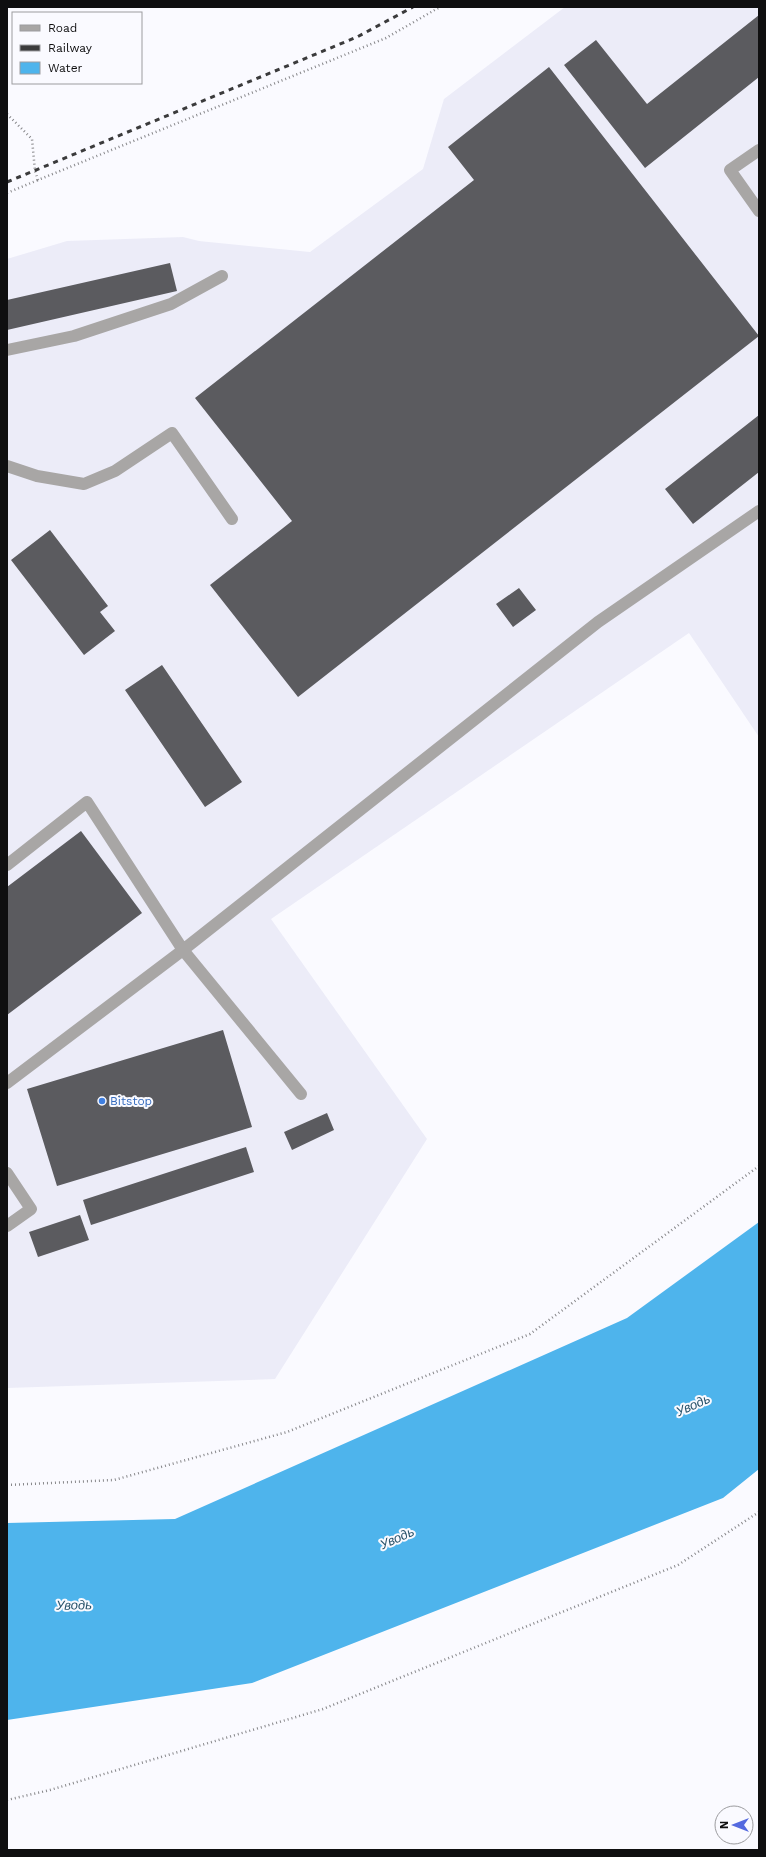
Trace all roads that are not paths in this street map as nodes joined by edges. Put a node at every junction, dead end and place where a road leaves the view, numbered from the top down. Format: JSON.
{"nodes":[{"id":1,"x":759,"y":150,"type":"edge"},
{"id":2,"x":759,"y":211,"type":"edge"},
{"id":3,"x":222,"y":276,"type":"dead end"},
{"id":4,"x":7,"y":350,"type":"edge"},
{"id":5,"x":7,"y":466,"type":"edge"},
{"id":6,"x":759,"y":511,"type":"edge"},
{"id":7,"x":232,"y":519,"type":"dead end"},
{"id":8,"x":7,"y":865,"type":"edge"},
{"id":9,"x":183,"y":950,"type":"junction"},
{"id":10,"x":7,"y":1083,"type":"edge"},
{"id":11,"x":301,"y":1094,"type":"dead end"},
{"id":12,"x":7,"y":1173,"type":"edge"},
{"id":13,"x":7,"y":1226,"type":"edge"}],
"edges":[{"from":1,"to":2,"type":"street"},
{"from":3,"to":4,"type":"street"},
{"from":5,"to":7,"type":"street"},
{"from":6,"to":9,"type":"street"},
{"from":8,"to":9,"type":"street"},
{"from":9,"to":10,"type":"street"},
{"from":9,"to":11,"type":"street"},
{"from":12,"to":13,"type":"street"}]}
